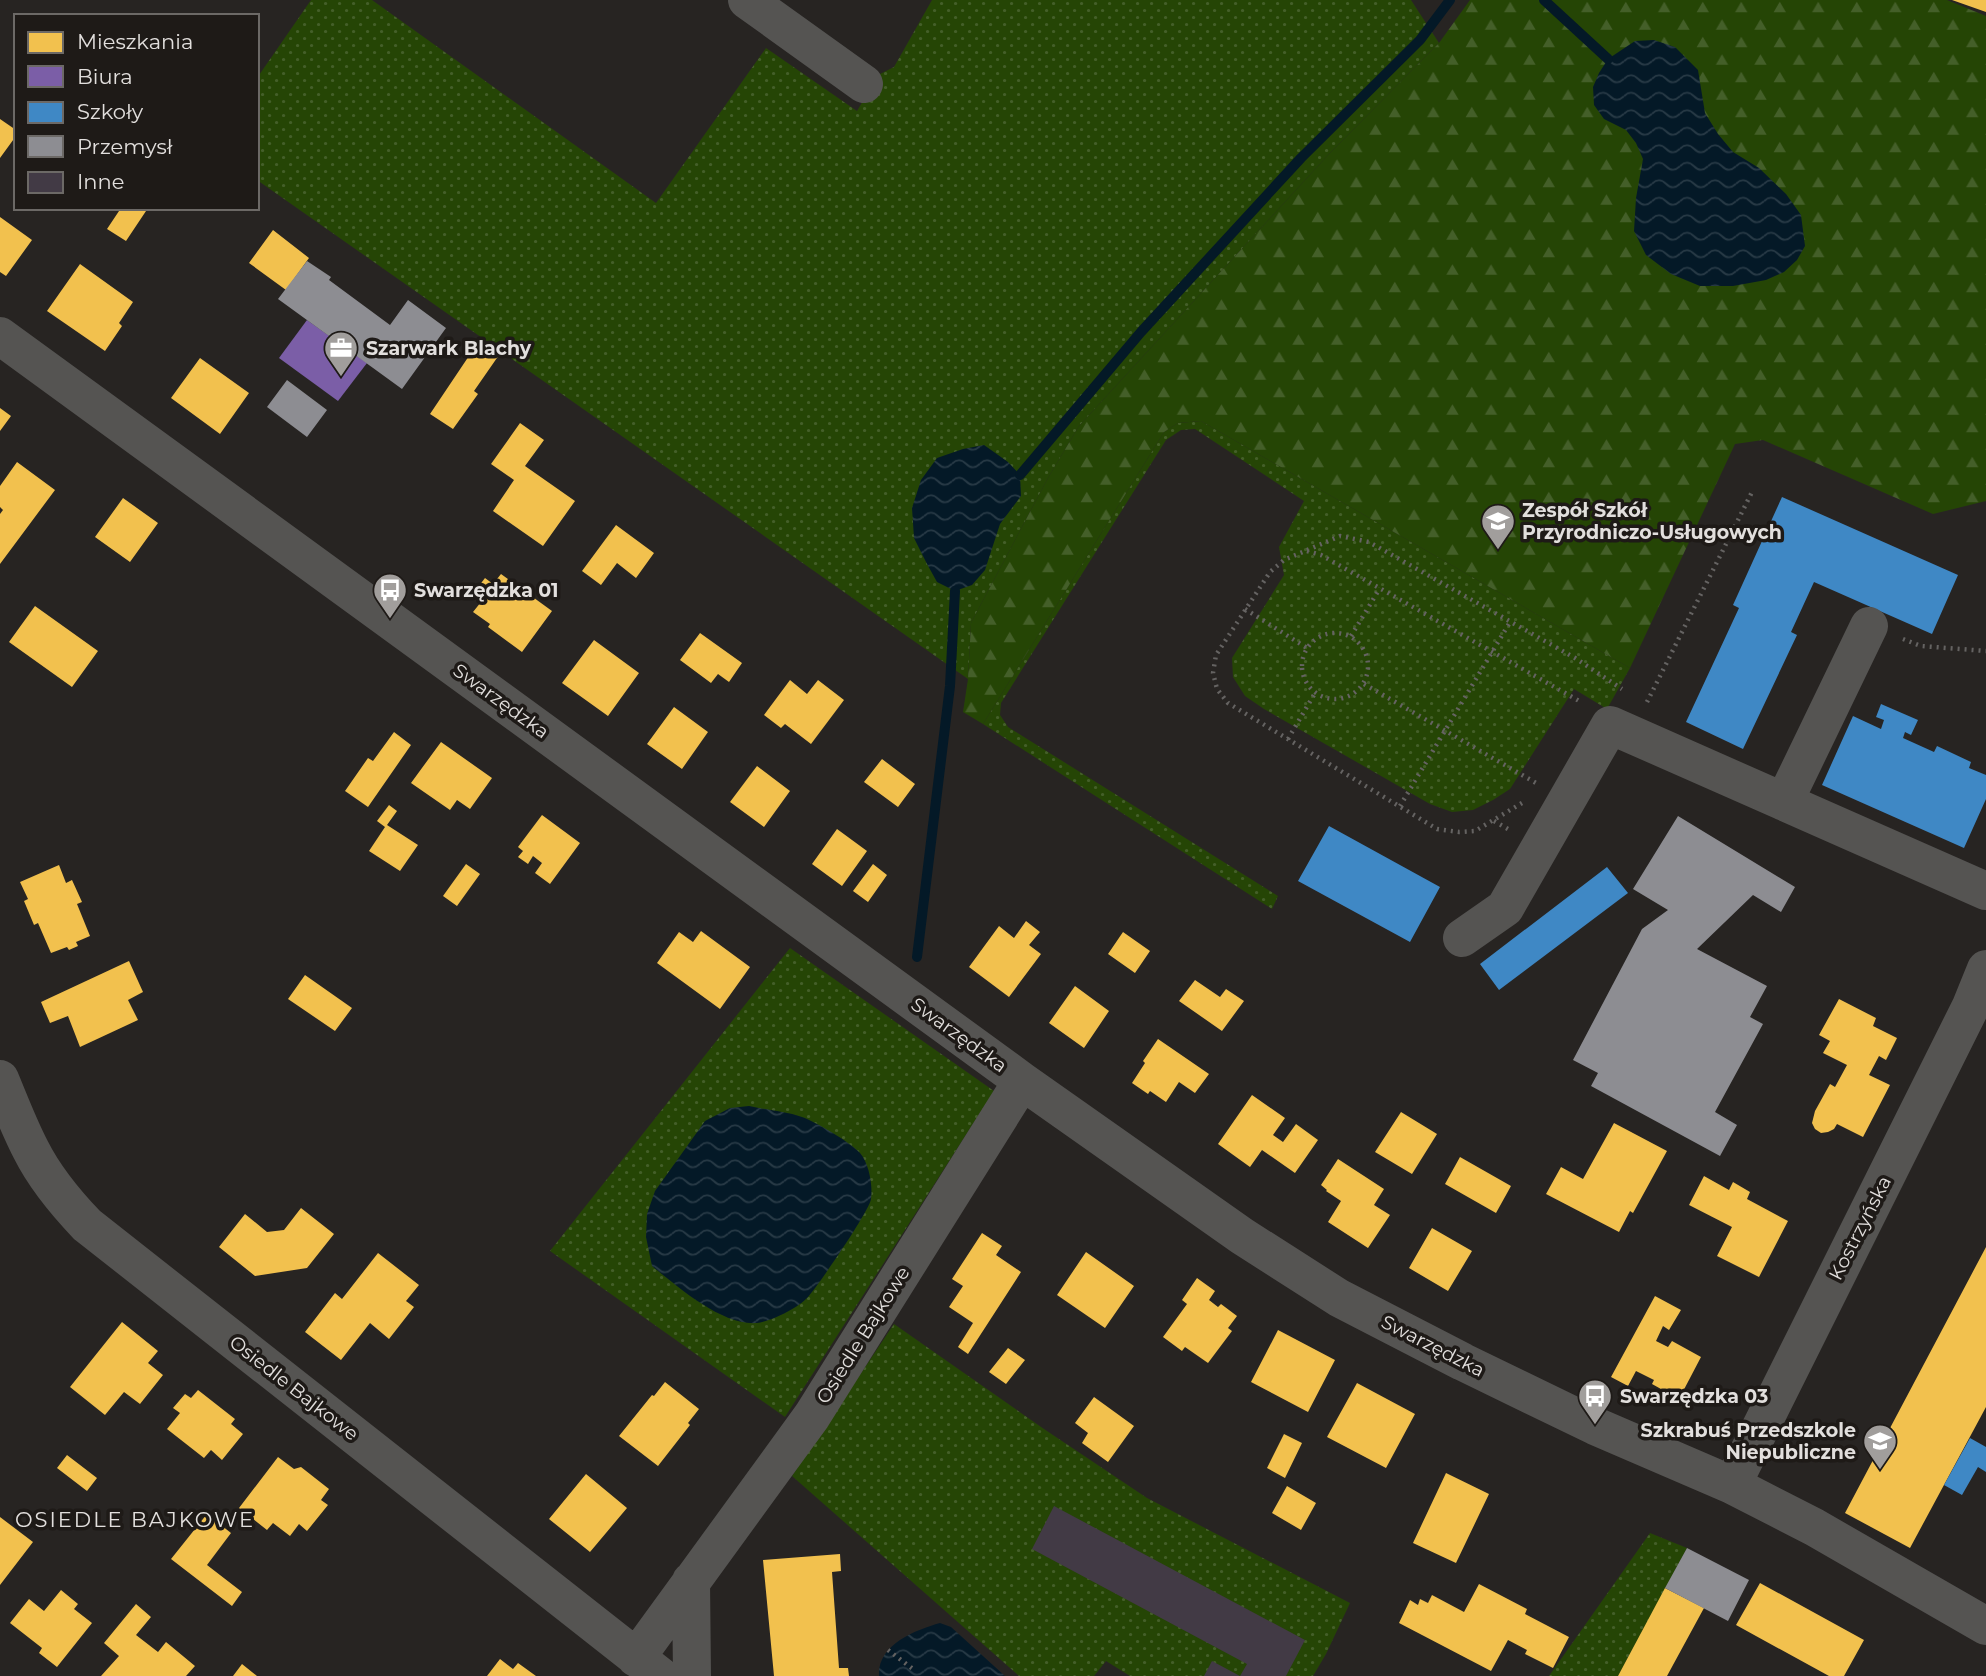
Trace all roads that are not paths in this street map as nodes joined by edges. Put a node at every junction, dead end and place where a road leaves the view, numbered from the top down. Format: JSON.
{"nodes":[{"id":1,"x":747,"y":0,"type":"edge"},
{"id":2,"x":864,"y":84,"type":"dead end"},
{"id":3,"x":0,"y":336,"type":"edge"},
{"id":4,"x":1869,"y":626,"type":"road end"},
{"id":5,"x":1784,"y":802,"type":"junction"},
{"id":6,"x":1986,"y":891,"type":"edge"},
{"id":7,"x":1462,"y":938,"type":"dead end"},
{"id":8,"x":1986,"y":969,"type":"edge"},
{"id":9,"x":0,"y":1079,"type":"edge"},
{"id":10,"x":1022,"y":1081,"type":"junction"},
{"id":11,"x":1732,"y":1485,"type":"junction"},
{"id":12,"x":691,"y":1581,"type":"junction"},
{"id":13,"x":1986,"y":1626,"type":"edge"},
{"id":14,"x":648,"y":1667,"type":"edge"},
{"id":15,"x":692,"y":1676,"type":"edge"}],
"edges":[{"from":1,"to":2,"type":"street"},
{"from":3,"to":10,"type":"street","name":"Swarzędzka"},
{"from":4,"to":5,"type":"street"},
{"from":5,"to":6,"type":"street"},
{"from":5,"to":7,"type":"street"},
{"from":8,"to":11,"type":"street","name":"Kostrzyńska"},
{"from":9,"to":14,"type":"street","name":"Osiedle Bajkowe"},
{"from":10,"to":11,"type":"street","name":"Swarzędzka"},
{"from":10,"to":12,"type":"street","name":"Osiedle Bajkowe"},
{"from":11,"to":13,"type":"street","name":"Swarzędzka"},
{"from":12,"to":14,"type":"street","name":"Osiedle Bajkowe"},
{"from":12,"to":15,"type":"street"}]}
